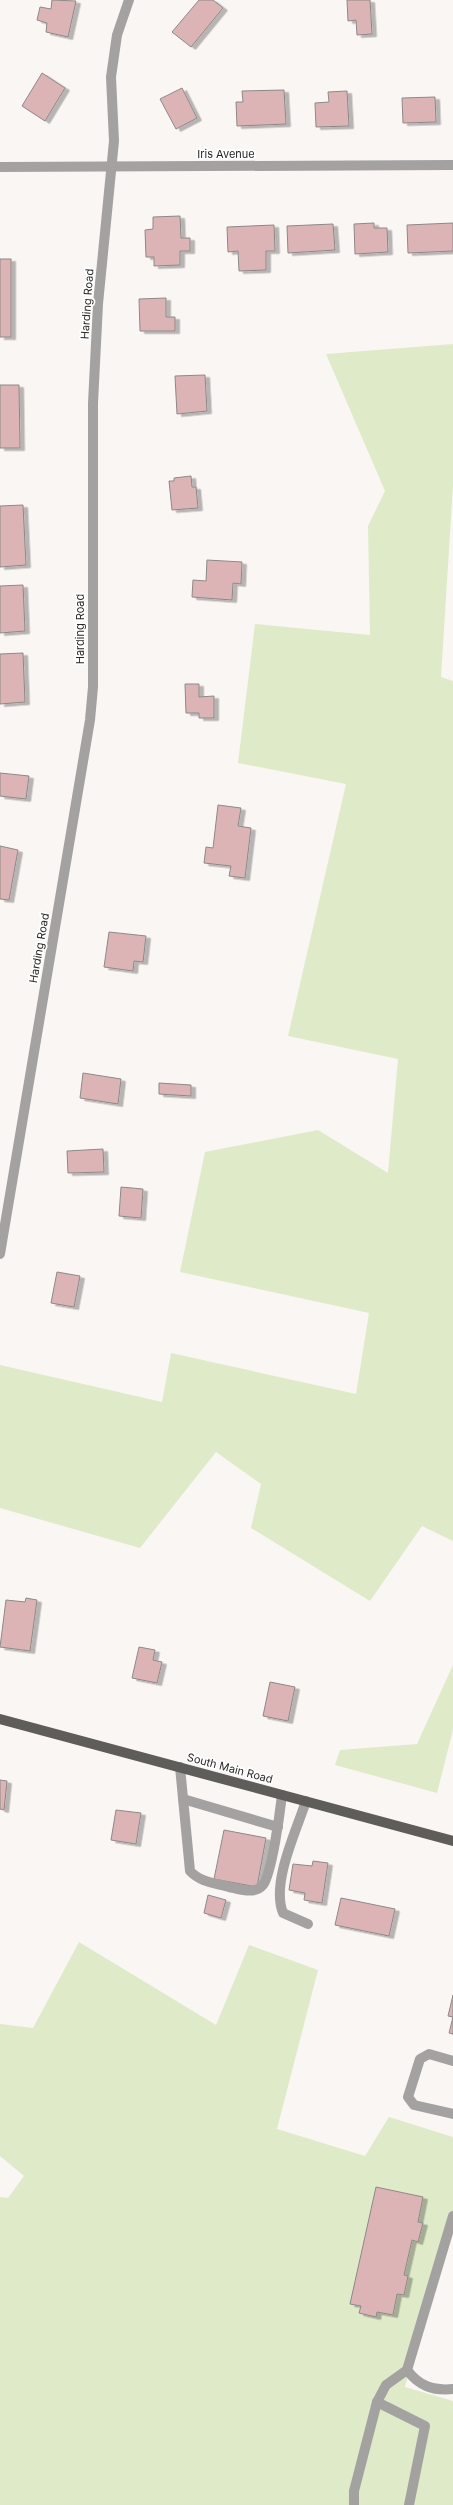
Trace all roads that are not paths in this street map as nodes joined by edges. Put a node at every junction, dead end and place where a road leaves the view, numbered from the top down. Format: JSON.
{"nodes":[{"id":1,"x":129,"y":0,"type":"edge"},
{"id":2,"x":453,"y":165,"type":"edge"},
{"id":3,"x":0,"y":167,"type":"edge"},
{"id":4,"x":113,"y":167,"type":"junction"},
{"id":5,"x":0,"y":1254,"type":"edge"},
{"id":6,"x":0,"y":1719,"type":"edge"},
{"id":7,"x":180,"y":1767,"type":"junction"},
{"id":8,"x":282,"y":1795,"type":"junction"},
{"id":9,"x":183,"y":1799,"type":"junction"},
{"id":10,"x":306,"y":1801,"type":"junction"},
{"id":11,"x":278,"y":1827,"type":"junction"},
{"id":12,"x":453,"y":1841,"type":"edge"},
{"id":13,"x":308,"y":1924,"type":"dead end"},
{"id":14,"x":453,"y":2061,"type":"edge"},
{"id":15,"x":453,"y":2114,"type":"edge"},
{"id":16,"x":453,"y":2216,"type":"edge"},
{"id":17,"x":407,"y":2370,"type":"junction"},
{"id":18,"x":453,"y":2389,"type":"edge"},
{"id":19,"x":377,"y":2402,"type":"junction"},
{"id":20,"x":354,"y":2505,"type":"edge"},
{"id":21,"x":409,"y":2505,"type":"edge"}],
"edges":[{"from":1,"to":4,"type":"street","name":"Harding Road"},
{"from":2,"to":4,"type":"street","name":"Iris Avenue"},
{"from":3,"to":4,"type":"street","name":"Iris Avenue"},
{"from":4,"to":5,"type":"street","name":"Harding Road"},
{"from":6,"to":7,"type":"main road","name":"South Main Road"},
{"from":7,"to":8,"type":"main road","name":"South Main Road"},
{"from":7,"to":9,"type":"street"},
{"from":8,"to":10,"type":"main road","name":"South Main Road"},
{"from":8,"to":11,"type":"street"},
{"from":9,"to":11,"type":"street"},
{"from":9,"to":11,"type":"street"},
{"from":10,"to":12,"type":"main road","name":"South Main Road"},
{"from":10,"to":13,"type":"street"},
{"from":14,"to":15,"type":"street"},
{"from":16,"to":17,"type":"street"},
{"from":17,"to":18,"type":"street"},
{"from":17,"to":19,"type":"street"},
{"from":19,"to":20,"type":"street"},
{"from":19,"to":21,"type":"street"}]}
